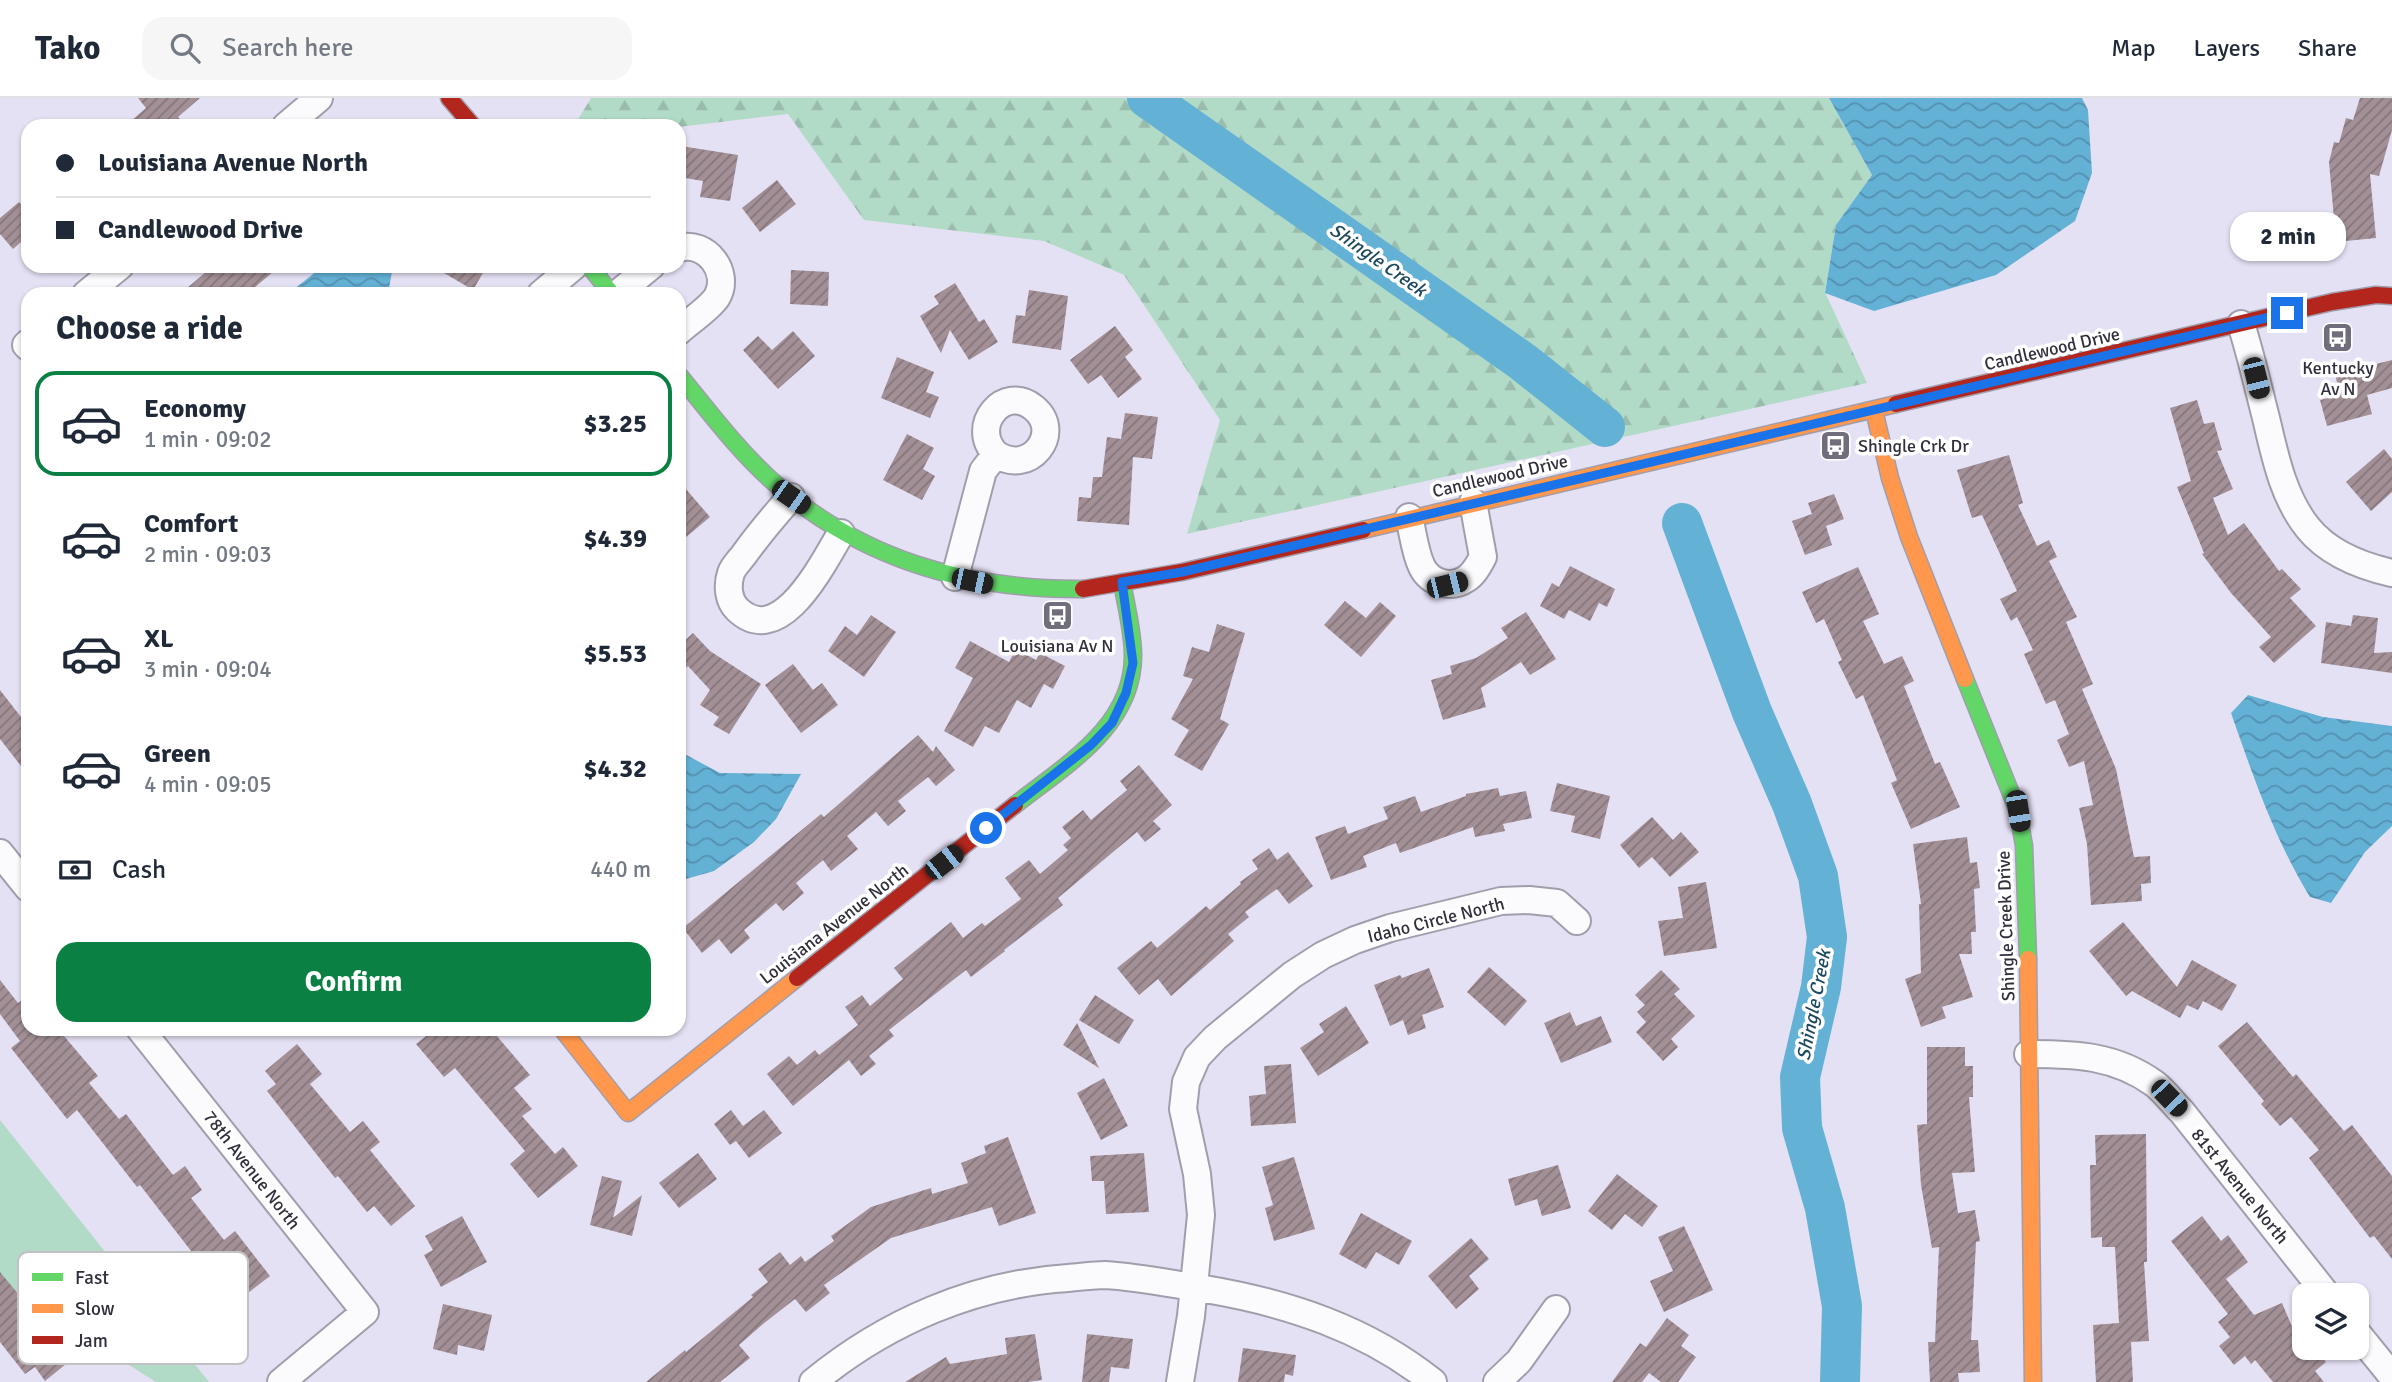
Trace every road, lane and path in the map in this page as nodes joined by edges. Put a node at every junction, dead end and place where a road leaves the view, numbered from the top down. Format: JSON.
{"nodes":[{"id":1,"x":319,"y":98,"type":"edge"},
{"id":2,"x":449,"y":98,"type":"edge"},
{"id":3,"x":294,"y":119,"type":"edge"},
{"id":4,"x":466,"y":119,"type":"edge"},
{"id":5,"x":686,"y":246,"type":"edge"},
{"id":6,"x":112,"y":273,"type":"edge"},
{"id":7,"x":566,"y":273,"type":"edge"},
{"id":8,"x":595,"y":273,"type":"edge"},
{"id":9,"x":642,"y":273,"type":"edge"},
{"id":10,"x":94,"y":287,"type":"edge"},
{"id":11,"x":549,"y":287,"type":"edge"},
{"id":12,"x":608,"y":287,"type":"edge"},
{"id":13,"x":623,"y":287,"type":"edge"},
{"id":14,"x":2392,"y":296,"type":"edge"},
{"id":15,"x":2241,"y":324,"type":"junction"},
{"id":16,"x":686,"y":325,"type":"edge"},
{"id":17,"x":686,"y":383,"type":"edge"},
{"id":18,"x":1874,"y":410,"type":"junction"},
{"id":19,"x":996,"y":454,"type":"dead end"},
{"id":20,"x":791,"y":497,"type":"junction"},
{"id":21,"x":1473,"y":502,"type":"junction"},
{"id":22,"x":1409,"y":517,"type":"junction"},
{"id":23,"x":841,"y":533,"type":"junction"},
{"id":24,"x":2392,"y":573,"type":"edge"},
{"id":25,"x":955,"y":578,"type":"junction"},
{"id":26,"x":1122,"y":582,"type":"junction"},
{"id":27,"x":0,"y":853,"type":"edge"},
{"id":28,"x":21,"y":879,"type":"edge"},
{"id":29,"x":1577,"y":921,"type":"dead end"},
{"id":30,"x":146,"y":1036,"type":"edge"},
{"id":31,"x":568,"y":1036,"type":"edge"},
{"id":32,"x":2028,"y":1054,"type":"junction"},
{"id":33,"x":2317,"y":1283,"type":"edge"},
{"id":34,"x":1193,"y":1287,"type":"junction"},
{"id":35,"x":1556,"y":1309,"type":"dead end"},
{"id":36,"x":2369,"y":1348,"type":"edge"},
{"id":37,"x":2392,"y":1376,"type":"edge"},
{"id":38,"x":281,"y":1382,"type":"edge"},
{"id":39,"x":813,"y":1382,"type":"edge"},
{"id":40,"x":1180,"y":1382,"type":"edge"},
{"id":41,"x":1433,"y":1382,"type":"edge"},
{"id":42,"x":1497,"y":1382,"type":"edge"},
{"id":43,"x":2033,"y":1382,"type":"edge"}],
"edges":[{"from":1,"to":3,"type":"street"},
{"from":2,"to":4,"type":"street"},
{"from":5,"to":16,"type":"street"},
{"from":6,"to":10,"type":"street"},
{"from":7,"to":11,"type":"street"},
{"from":8,"to":12,"type":"street"},
{"from":9,"to":13,"type":"street"},
{"from":14,"to":15,"type":"street","name":"Candlewood Drive"},
{"from":15,"to":18,"type":"street","name":"Candlewood Drive"},
{"from":15,"to":24,"type":"street"},
{"from":17,"to":20,"type":"street","name":"Candlewood Drive"},
{"from":18,"to":21,"type":"street","name":"Candlewood Drive"},
{"from":18,"to":32,"type":"street","name":"Shingle Creek Drive"},
{"from":19,"to":25,"type":"street"},
{"from":20,"to":23,"type":"street","name":"Candlewood Drive"},
{"from":20,"to":23,"type":"street"},
{"from":21,"to":22,"type":"street","name":"Candlewood Drive"},
{"from":21,"to":22,"type":"street"},
{"from":22,"to":26,"type":"street","name":"Candlewood Drive"},
{"from":23,"to":25,"type":"street","name":"Candlewood Drive"},
{"from":25,"to":26,"type":"street","name":"Candlewood Drive"},
{"from":26,"to":31,"type":"street","name":"Louisiana Avenue North"},
{"from":27,"to":28,"type":"street"},
{"from":29,"to":34,"type":"street","name":"Idaho Circle North"},
{"from":30,"to":38,"type":"street","name":"78th Avenue North"},
{"from":32,"to":33,"type":"street","name":"81st Avenue North"},
{"from":32,"to":43,"type":"street","name":"Shingle Creek Drive"},
{"from":34,"to":39,"type":"street"},
{"from":34,"to":40,"type":"street","name":"Idaho Circle North"},
{"from":34,"to":41,"type":"street"},
{"from":35,"to":42,"type":"street"},
{"from":36,"to":37,"type":"street"}]}
